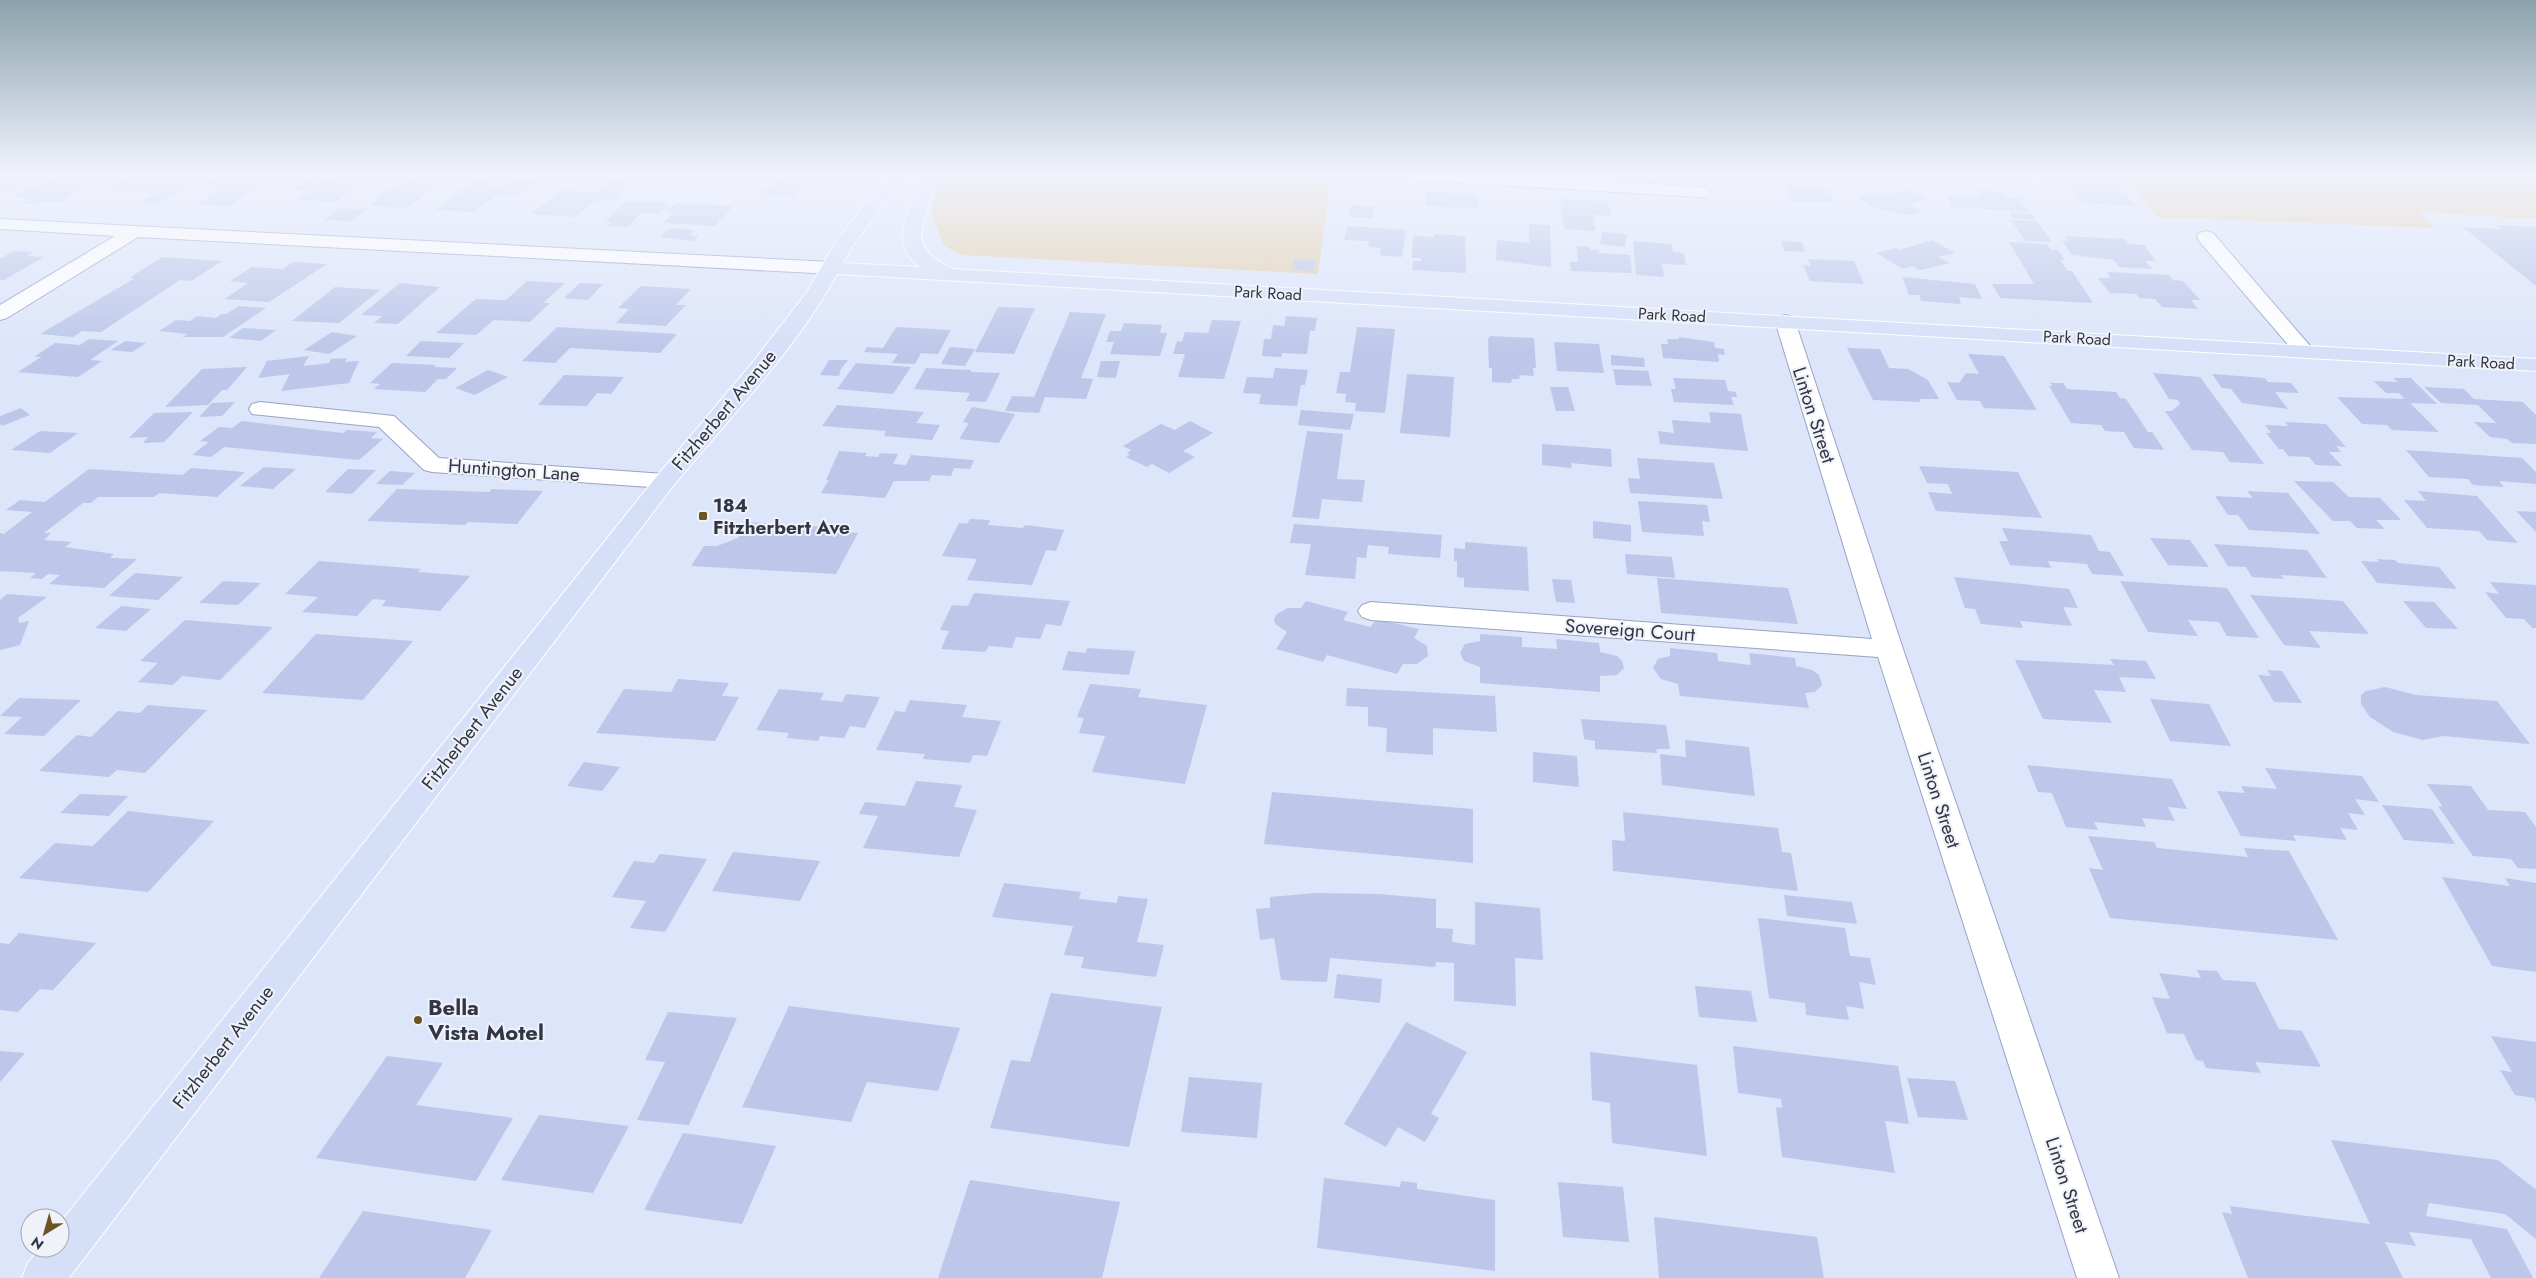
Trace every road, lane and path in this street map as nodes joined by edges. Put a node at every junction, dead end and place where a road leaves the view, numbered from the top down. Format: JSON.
{"nodes":[{"id":1,"x":130,"y":235,"type":"edge"},
{"id":2,"x":204,"y":235,"type":"edge"},
{"id":3,"x":851,"y":235,"type":"edge"},
{"id":4,"x":912,"y":235,"type":"edge"},
{"id":5,"x":2206,"y":237,"type":"dead end"},
{"id":6,"x":832,"y":268,"type":"junction"},
{"id":7,"x":950,"y":275,"type":"junction"},
{"id":8,"x":0,"y":314,"type":"edge"},
{"id":9,"x":1785,"y":321,"type":"junction"},
{"id":10,"x":2304,"y":351,"type":"junction"},
{"id":11,"x":2536,"y":365,"type":"edge"},
{"id":12,"x":260,"y":409,"type":"dead end"},
{"id":13,"x":665,"y":481,"type":"junction"},
{"id":14,"x":1371,"y":611,"type":"dead end"},
{"id":15,"x":1889,"y":649,"type":"junction"},
{"id":16,"x":43,"y":1278,"type":"edge"},
{"id":17,"x":2098,"y":1278,"type":"edge"}],
"edges":[{"from":1,"to":8,"type":"street"},
{"from":2,"to":6,"type":"street","name":"Park Road"},
{"from":3,"to":6,"type":"main road","name":"Fitzherbert Avenue"},
{"from":4,"to":7,"type":"main road"},
{"from":5,"to":10,"type":"street"},
{"from":6,"to":7,"type":"main road","name":"Park Road"},
{"from":6,"to":13,"type":"main road","name":"Fitzherbert Avenue"},
{"from":7,"to":9,"type":"main road","name":"Park Road"},
{"from":9,"to":10,"type":"main road","name":"Park Road"},
{"from":9,"to":15,"type":"street","name":"Linton Street"},
{"from":10,"to":11,"type":"main road","name":"Park Road"},
{"from":12,"to":13,"type":"street","name":"Huntington Lane"},
{"from":13,"to":16,"type":"main road","name":"Fitzherbert Avenue"},
{"from":14,"to":15,"type":"street","name":"Sovereign Court"},
{"from":15,"to":17,"type":"street","name":"Linton Street"}]}
